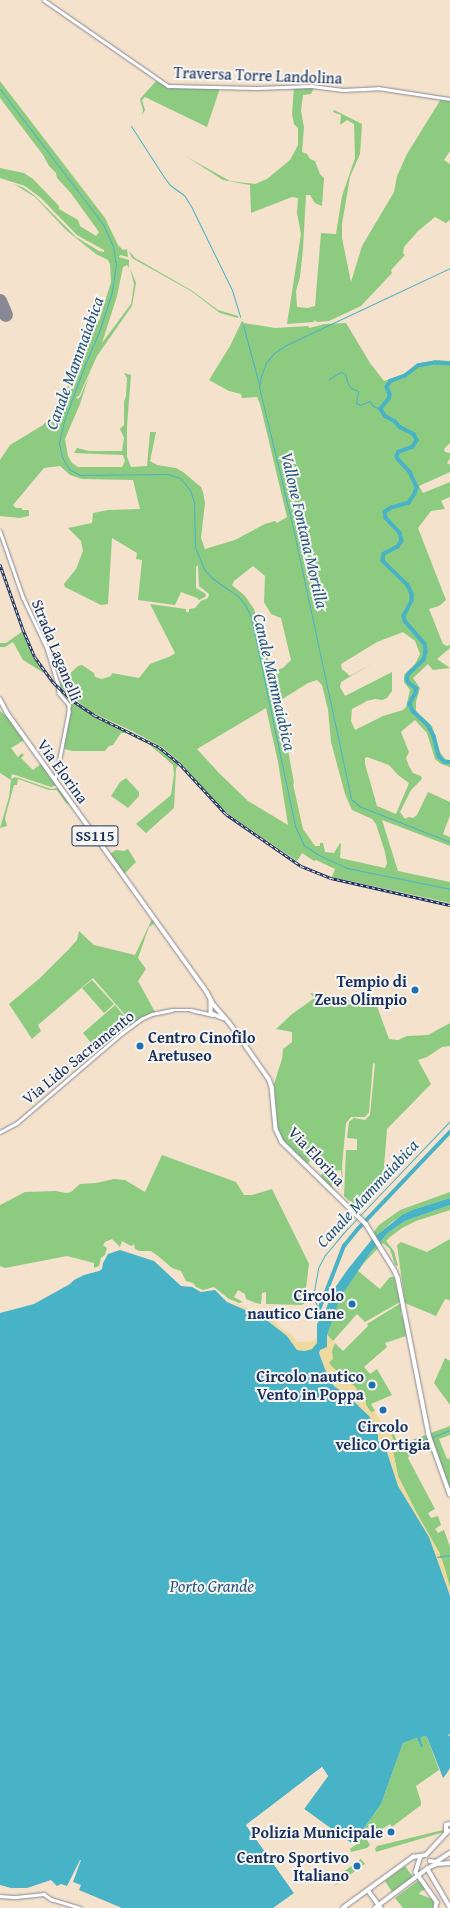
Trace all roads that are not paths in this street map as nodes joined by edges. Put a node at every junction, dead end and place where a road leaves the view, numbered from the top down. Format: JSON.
{"nodes":[{"id":1,"x":44,"y":0,"type":"edge"},
{"id":2,"x":450,"y":99,"type":"edge"},
{"id":3,"x":0,"y":532,"type":"edge"},
{"id":4,"x":0,"y":699,"type":"edge"},
{"id":5,"x":3,"y":704,"type":"junction"},
{"id":6,"x":0,"y":709,"type":"edge"},
{"id":7,"x":8,"y":714,"type":"junction"},
{"id":8,"x":55,"y":779,"type":"junction"},
{"id":9,"x":210,"y":998,"type":"junction"},
{"id":10,"x":211,"y":1009,"type":"junction"},
{"id":11,"x":218,"y":1009,"type":"junction"},
{"id":12,"x":199,"y":1012,"type":"junction"},
{"id":13,"x":214,"y":1015,"type":"junction"},
{"id":14,"x":232,"y":1027,"type":"junction"},
{"id":15,"x":0,"y":1132,"type":"edge"},
{"id":16,"x":450,"y":1494,"type":"edge"},
{"id":17,"x":450,"y":1824,"type":"edge"},
{"id":18,"x":448,"y":1831,"type":"edge"},
{"id":19,"x":450,"y":1853,"type":"edge"},
{"id":20,"x":426,"y":1855,"type":"junction"},
{"id":21,"x":421,"y":1856,"type":"junction"},
{"id":22,"x":443,"y":1858,"type":"junction"},
{"id":23,"x":430,"y":1861,"type":"junction"},
{"id":24,"x":437,"y":1863,"type":"junction"},
{"id":25,"x":444,"y":1863,"type":"junction"},
{"id":26,"x":450,"y":1863,"type":"edge"},
{"id":27,"x":429,"y":1867,"type":"junction"},
{"id":28,"x":418,"y":1876,"type":"junction"},
{"id":29,"x":368,"y":1890,"type":"junction"},
{"id":30,"x":0,"y":1896,"type":"edge"},
{"id":31,"x":448,"y":1906,"type":"edge"},
{"id":32,"x":378,"y":1907,"type":"edge"},
{"id":33,"x":80,"y":1908,"type":"edge"},
{"id":34,"x":343,"y":1908,"type":"edge"},
{"id":35,"x":436,"y":1908,"type":"edge"}],
"edges":[{"from":1,"to":2,"type":"street","name":"Traversa Torre Landolina"},
{"from":3,"to":8,"type":"street","name":"Strada Laganelli"},
{"from":4,"to":5,"type":"main road"},
{"from":5,"to":6,"type":"main road"},
{"from":5,"to":7,"type":"main road"},
{"from":6,"to":7,"type":"main road"},
{"from":7,"to":8,"type":"main road","name":"Via Elorina","number":"SS115"},
{"from":8,"to":9,"type":"main road","name":"Via Elorina","number":"SS115"},
{"from":9,"to":10,"type":"main road"},
{"from":9,"to":11,"type":"main road","name":"Via Elorina"},
{"from":10,"to":11,"type":"main road"},
{"from":10,"to":12,"type":"street"},
{"from":10,"to":13,"type":"main road"},
{"from":11,"to":13,"type":"main road"},
{"from":11,"to":14,"type":"main road","name":"Via Elorina"},
{"from":12,"to":13,"type":"street"},
{"from":12,"to":15,"type":"street","name":"Via Lido Sacramento"},
{"from":13,"to":14,"type":"main road"},
{"from":14,"to":16,"type":"main road","name":"Via Elorina"},
{"from":17,"to":18,"type":"main road"},
{"from":18,"to":20,"type":"main road"},
{"from":19,"to":22,"type":"main road"},
{"from":20,"to":21,"type":"main road"},
{"from":20,"to":23,"type":"main road"},
{"from":21,"to":28,"type":"main road"},
{"from":21,"to":29,"type":"main road"},
{"from":22,"to":24,"type":"main road"},
{"from":22,"to":25,"type":"main road"},
{"from":23,"to":24,"type":"main road"},
{"from":23,"to":27,"type":"main road"},
{"from":24,"to":25,"type":"main road"},
{"from":24,"to":27,"type":"main road"},
{"from":25,"to":26,"type":"main road"},
{"from":27,"to":28,"type":"main road"},
{"from":27,"to":31,"type":"main road"},
{"from":28,"to":32,"type":"main road"},
{"from":28,"to":35,"type":"main road"},
{"from":29,"to":32,"type":"main road"},
{"from":29,"to":34,"type":"main road"},
{"from":30,"to":33,"type":"street"}]}
